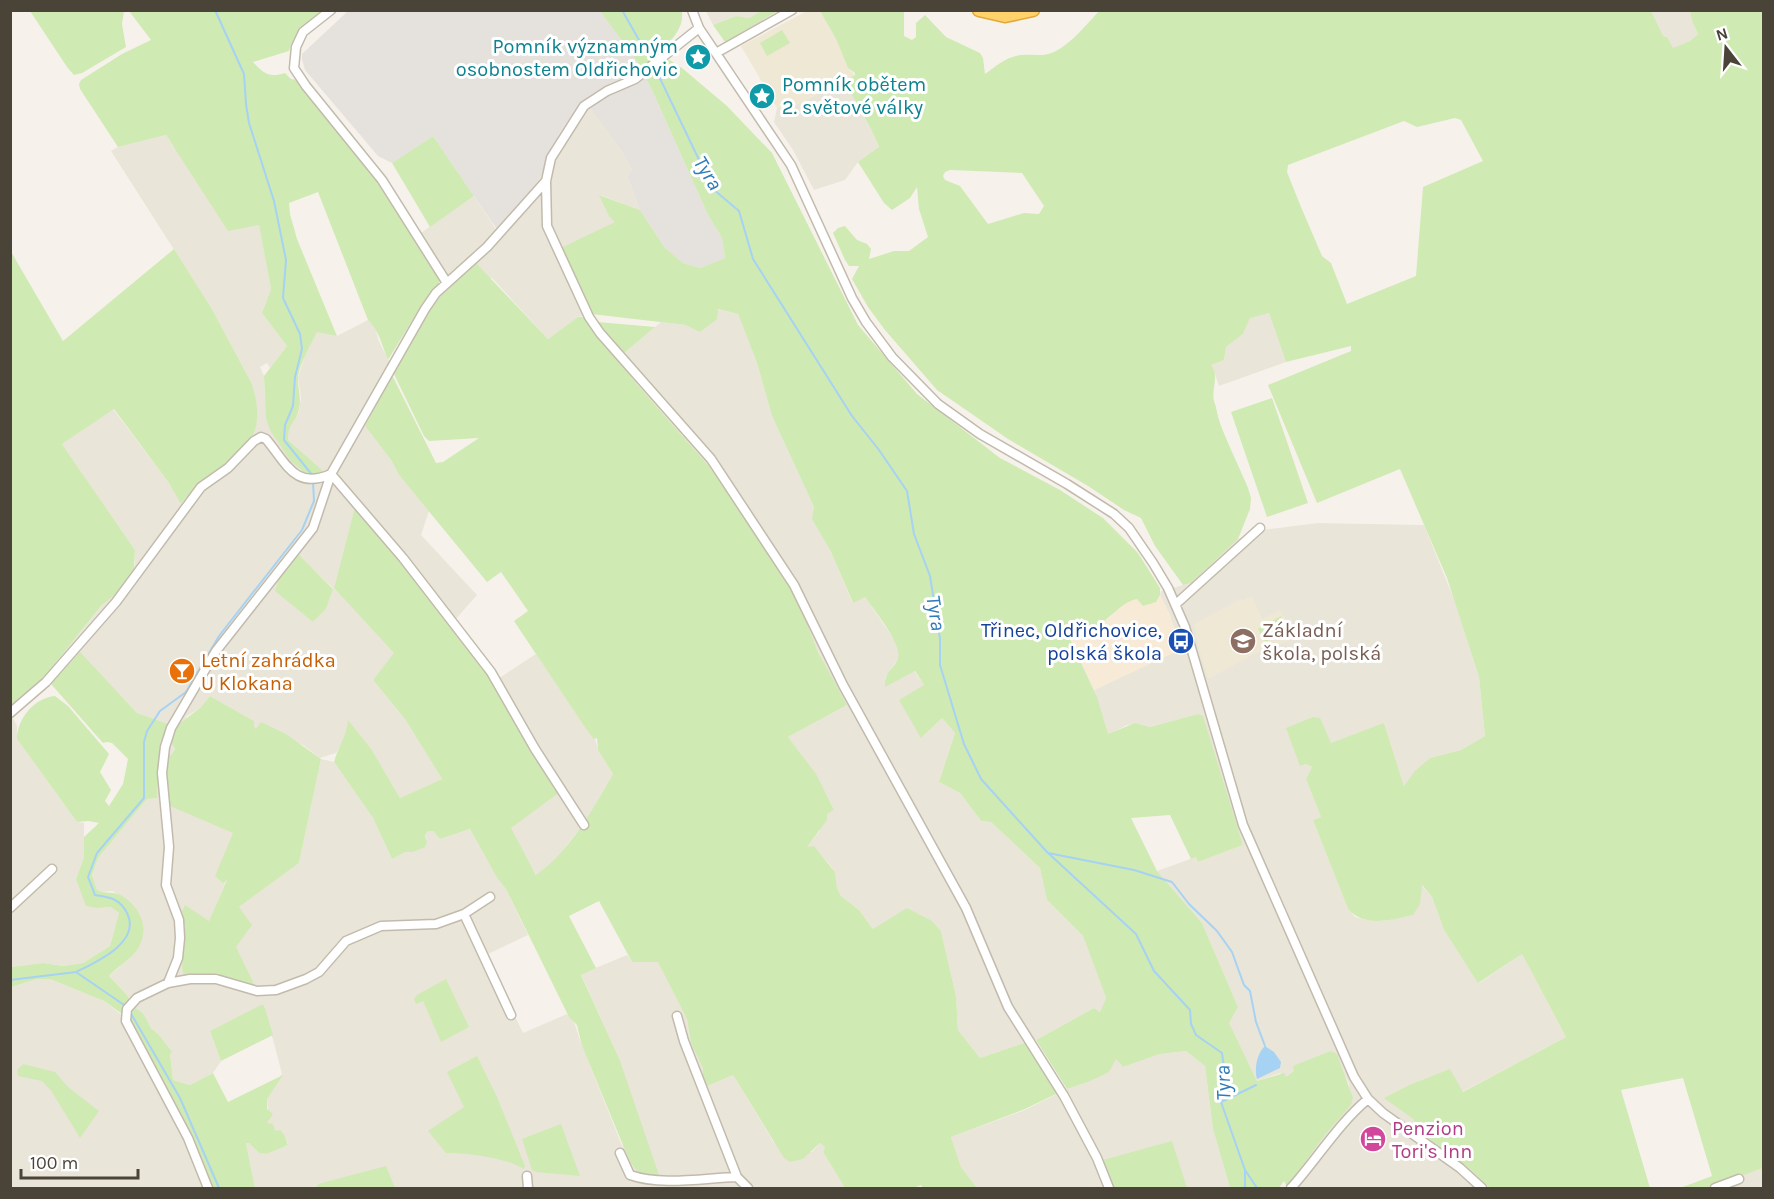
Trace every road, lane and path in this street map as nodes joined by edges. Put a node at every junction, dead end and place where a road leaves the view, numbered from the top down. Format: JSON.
{"nodes":[{"id":1,"x":331,"y":10,"type":"edge"},
{"id":2,"x":692,"y":10,"type":"edge"},
{"id":3,"x":792,"y":10,"type":"edge"},
{"id":4,"x":979,"y":10,"type":"edge"},
{"id":5,"x":996,"y":10,"type":"edge"},
{"id":6,"x":1033,"y":10,"type":"edge"},
{"id":7,"x":1013,"y":15,"type":"junction"},
{"id":8,"x":699,"y":28,"type":"junction"},
{"id":9,"x":716,"y":53,"type":"junction"},
{"id":10,"x":546,"y":181,"type":"junction"},
{"id":11,"x":447,"y":283,"type":"junction"},
{"id":12,"x":331,"y":474,"type":"junction"},
{"id":13,"x":1260,"y":528,"type":"dead end"},
{"id":14,"x":1176,"y":604,"type":"junction"},
{"id":15,"x":10,"y":713,"type":"edge"},
{"id":16,"x":584,"y":825,"type":"dead end"},
{"id":17,"x":52,"y":869,"type":"dead end"},
{"id":18,"x":490,"y":897,"type":"dead end"},
{"id":19,"x":10,"y":908,"type":"edge"},
{"id":20,"x":464,"y":914,"type":"junction"},
{"id":21,"x":168,"y":983,"type":"junction"},
{"id":22,"x":511,"y":1015,"type":"dead end"},
{"id":23,"x":677,"y":1017,"type":"dead end"},
{"id":24,"x":1368,"y":1099,"type":"junction"},
{"id":25,"x":620,"y":1153,"type":"dead end"},
{"id":26,"x":527,"y":1176,"type":"dead end"},
{"id":27,"x":737,"y":1177,"type":"junction"},
{"id":28,"x":1739,"y":1179,"type":"dead end"},
{"id":29,"x":208,"y":1188,"type":"edge"},
{"id":30,"x":528,"y":1188,"type":"edge"},
{"id":31,"x":748,"y":1188,"type":"edge"},
{"id":32,"x":1109,"y":1188,"type":"edge"},
{"id":33,"x":1291,"y":1188,"type":"edge"},
{"id":34,"x":1482,"y":1188,"type":"edge"},
{"id":35,"x":1715,"y":1188,"type":"edge"}],
"edges":[{"from":1,"to":11,"type":"street"},
{"from":2,"to":8,"type":"street"},
{"from":3,"to":9,"type":"street"},
{"from":4,"to":7,"type":"highway"},
{"from":5,"to":7,"type":"highway"},
{"from":6,"to":7,"type":"highway"},
{"from":8,"to":9,"type":"street"},
{"from":8,"to":10,"type":"street"},
{"from":9,"to":14,"type":"street"},
{"from":10,"to":11,"type":"street"},
{"from":10,"to":32,"type":"street"},
{"from":11,"to":12,"type":"street"},
{"from":12,"to":15,"type":"street"},
{"from":12,"to":16,"type":"street"},
{"from":12,"to":21,"type":"street"},
{"from":13,"to":14,"type":"street"},
{"from":14,"to":24,"type":"street"},
{"from":17,"to":19,"type":"street"},
{"from":18,"to":20,"type":"street"},
{"from":20,"to":21,"type":"street"},
{"from":20,"to":22,"type":"street"},
{"from":21,"to":29,"type":"street"},
{"from":23,"to":27,"type":"street"},
{"from":24,"to":33,"type":"street"},
{"from":24,"to":34,"type":"street"},
{"from":25,"to":27,"type":"street"},
{"from":26,"to":30,"type":"street"},
{"from":27,"to":31,"type":"street"},
{"from":28,"to":35,"type":"street"}]}
